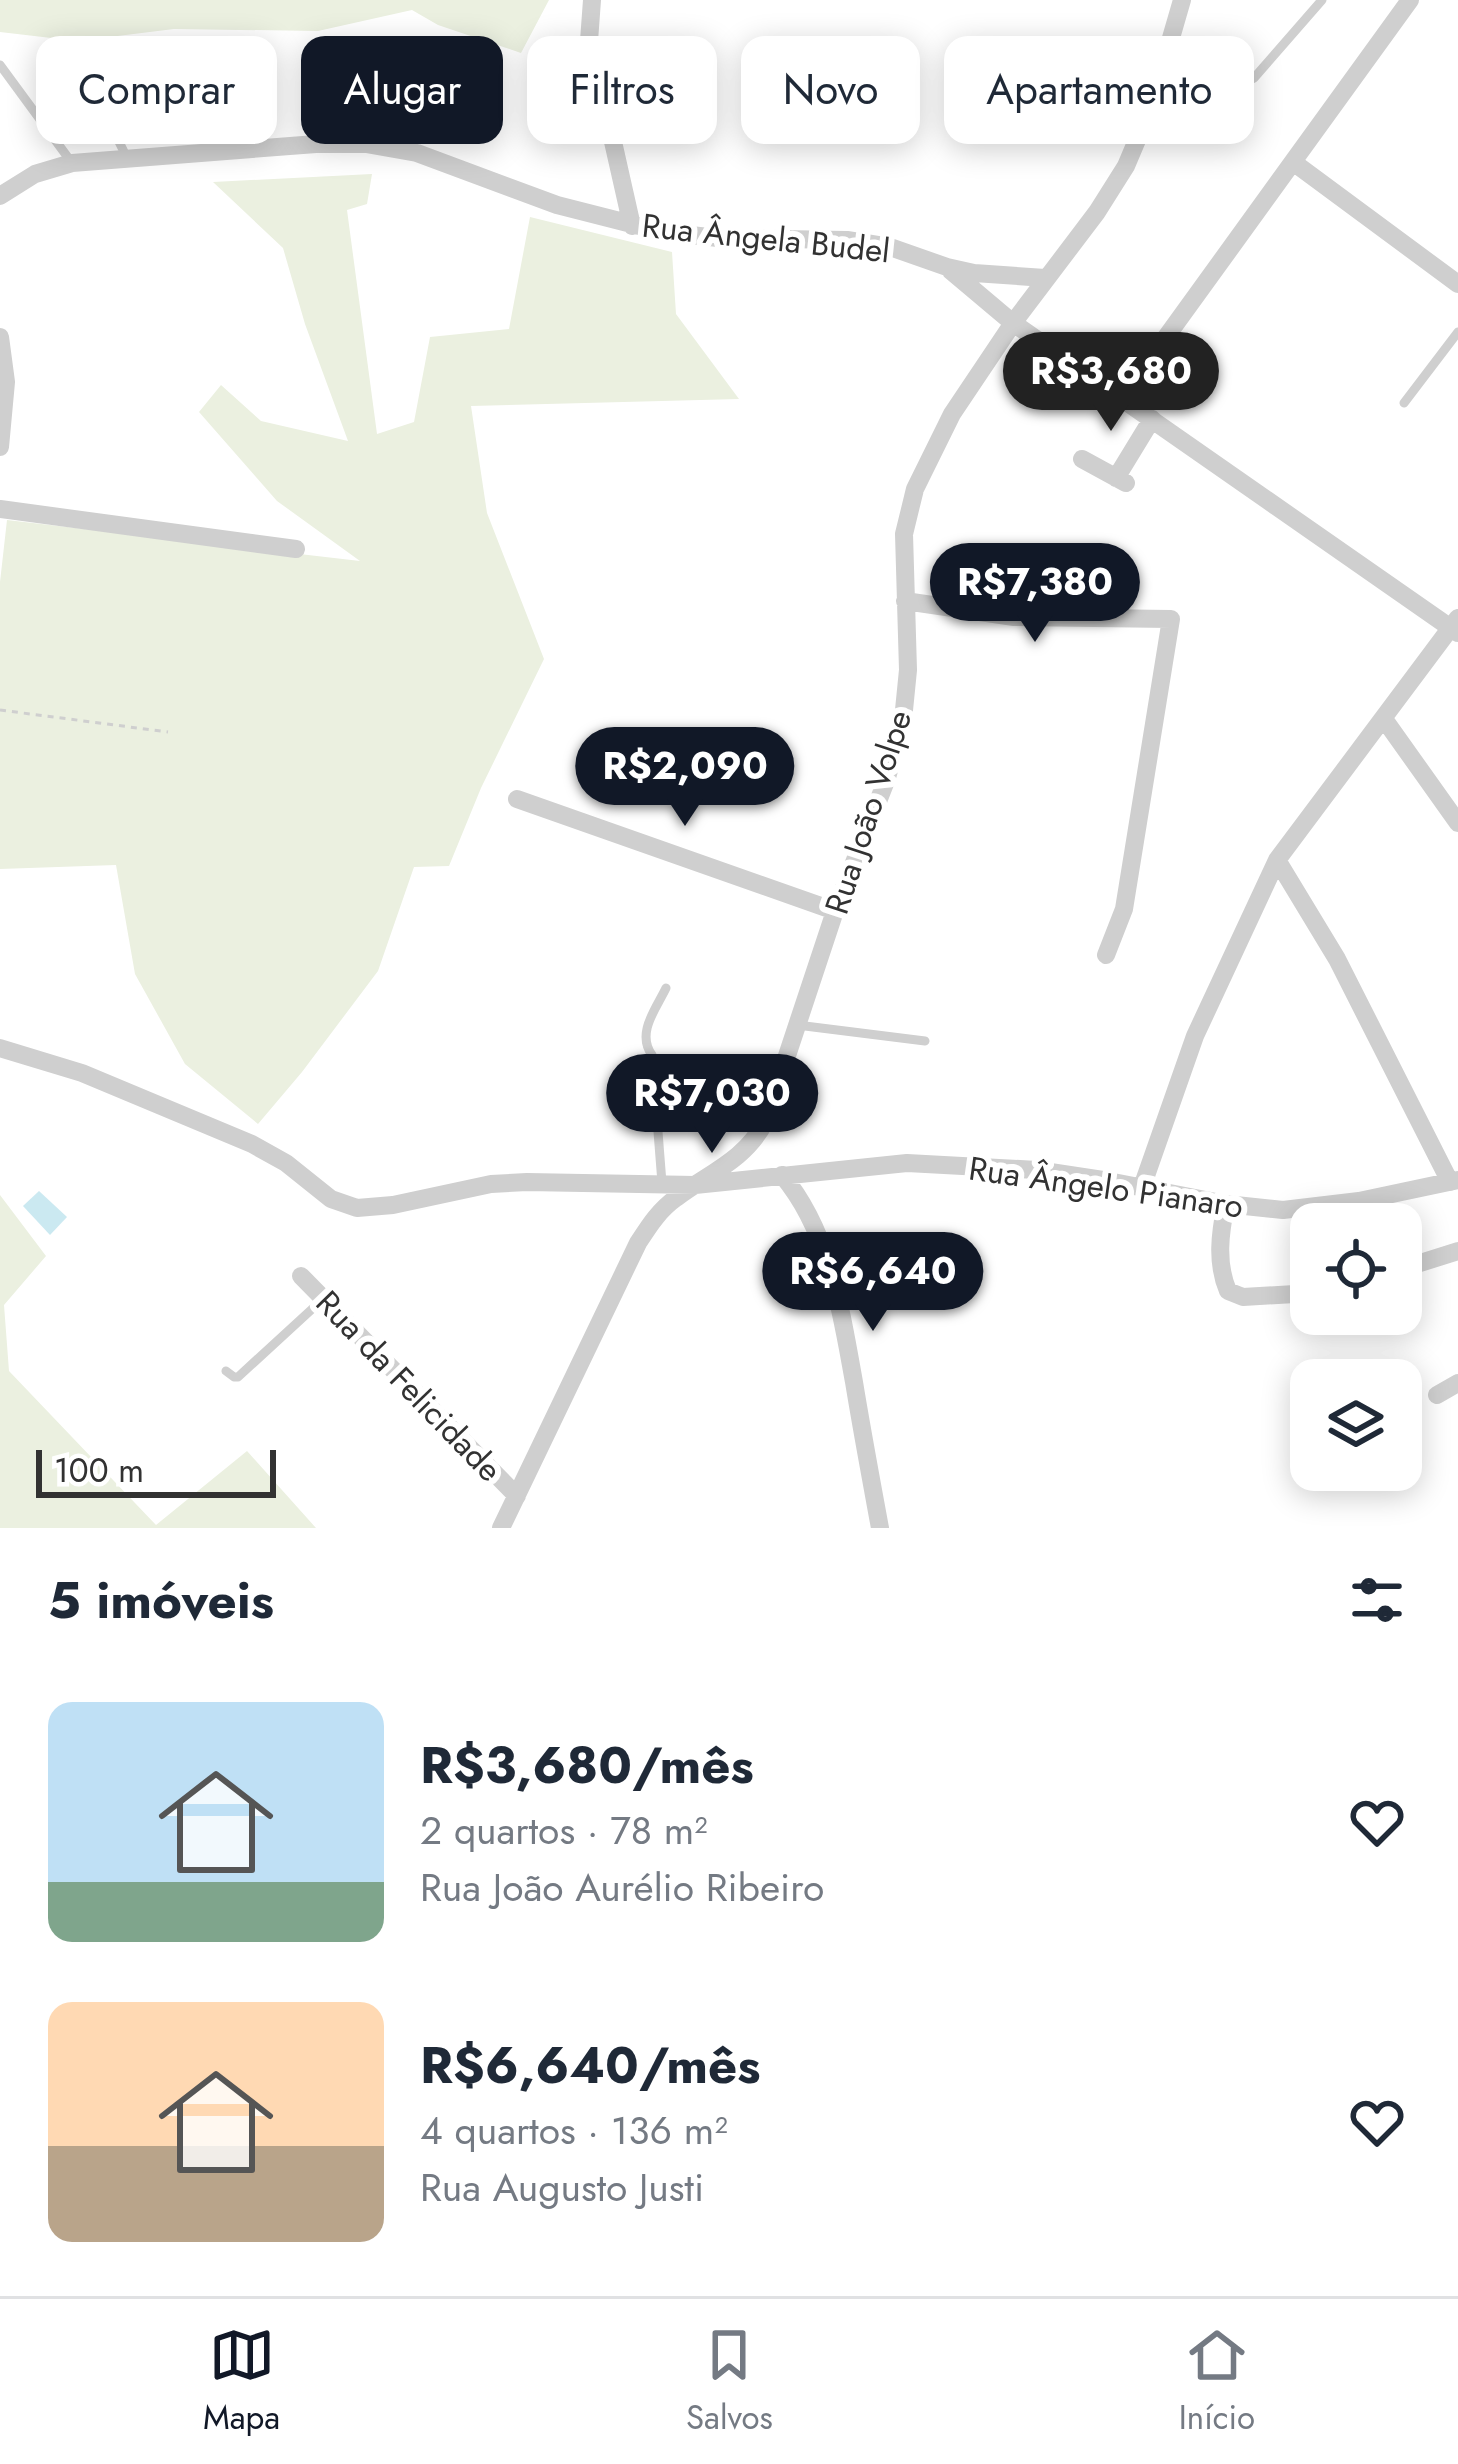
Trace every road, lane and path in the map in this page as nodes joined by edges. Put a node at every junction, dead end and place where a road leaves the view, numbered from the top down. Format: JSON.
{"nodes":[{"id":1,"x":592,"y":0,"type":"edge"},
{"id":2,"x":1182,"y":0,"type":"edge"},
{"id":3,"x":1322,"y":0,"type":"edge"},
{"id":4,"x":1410,"y":0,"type":"edge"},
{"id":5,"x":0,"y":65,"type":"edge"},
{"id":6,"x":1254,"y":79,"type":"edge"},
{"id":7,"x":120,"y":144,"type":"edge"},
{"id":8,"x":127,"y":158,"type":"junction"},
{"id":9,"x":1293,"y":162,"type":"junction"},
{"id":10,"x":72,"y":163,"type":"junction"},
{"id":11,"x":0,"y":196,"type":"edge"},
{"id":12,"x":632,"y":226,"type":"junction"},
{"id":13,"x":946,"y":267,"type":"junction"},
{"id":14,"x":1045,"y":278,"type":"junction"},
{"id":15,"x":1458,"y":284,"type":"edge"},
{"id":16,"x":1013,"y":322,"type":"junction"},
{"id":17,"x":1458,"y":332,"type":"edge"},
{"id":18,"x":0,"y":338,"type":"edge"},
{"id":19,"x":1122,"y":398,"type":"junction"},
{"id":20,"x":1404,"y":403,"type":"dead end"},
{"id":21,"x":1152,"y":419,"type":"junction"},
{"id":22,"x":0,"y":447,"type":"edge"},
{"id":23,"x":1082,"y":459,"type":"dead end"},
{"id":24,"x":0,"y":509,"type":"edge"},
{"id":25,"x":296,"y":549,"type":"dead end"},
{"id":26,"x":905,"y":601,"type":"junction"},
{"id":27,"x":1456,"y":626,"type":"edge"},
{"id":28,"x":0,"y":710,"type":"edge"},
{"id":29,"x":1384,"y":719,"type":"junction"},
{"id":30,"x":167,"y":732,"type":"dead end"},
{"id":31,"x":517,"y":799,"type":"dead end"},
{"id":32,"x":1458,"y":824,"type":"edge"},
{"id":33,"x":1277,"y":860,"type":"junction"},
{"id":34,"x":835,"y":911,"type":"junction"},
{"id":35,"x":1106,"y":955,"type":"dead end"},
{"id":36,"x":666,"y":988,"type":"dead end"},
{"id":37,"x":797,"y":1025,"type":"junction"},
{"id":38,"x":925,"y":1041,"type":"dead end"},
{"id":39,"x":0,"y":1048,"type":"edge"},
{"id":40,"x":782,"y":1175,"type":"junction"},
{"id":41,"x":1454,"y":1181,"type":"edge"},
{"id":42,"x":662,"y":1183,"type":"junction"},
{"id":43,"x":695,"y":1185,"type":"junction"},
{"id":44,"x":1142,"y":1187,"type":"junction"},
{"id":45,"x":1226,"y":1204,"type":"junction"},
{"id":46,"x":1458,"y":1251,"type":"edge"},
{"id":47,"x":1422,"y":1262,"type":"edge"},
{"id":48,"x":301,"y":1276,"type":"dead end"},
{"id":49,"x":1290,"y":1294,"type":"edge"},
{"id":50,"x":323,"y":1299,"type":"junction"},
{"id":51,"x":226,"y":1371,"type":"dead end"},
{"id":52,"x":1458,"y":1383,"type":"edge"},
{"id":53,"x":1437,"y":1395,"type":"dead end"},
{"id":54,"x":517,"y":1496,"type":"junction"},
{"id":55,"x":501,"y":1528,"type":"edge"},
{"id":56,"x":880,"y":1528,"type":"edge"}],
"edges":[{"from":1,"to":12,"type":"street"},
{"from":2,"to":14,"type":"street","name":"Rua João Volpe"},
{"from":3,"to":6,"type":"lane"},
{"from":4,"to":9,"type":"street"},
{"from":5,"to":10,"type":"lane"},
{"from":7,"to":8,"type":"lane"},
{"from":8,"to":10,"type":"street","name":"Rua Ângela Budel"},
{"from":8,"to":12,"type":"street","name":"Rua Ângela Budel"},
{"from":9,"to":15,"type":"street"},
{"from":9,"to":19,"type":"street"},
{"from":10,"to":11,"type":"street","name":"Rua Ângela Budel"},
{"from":12,"to":13,"type":"street","name":"Rua Ângela Budel"},
{"from":13,"to":14,"type":"street","name":"Rua Ângela Budel"},
{"from":13,"to":16,"type":"street"},
{"from":14,"to":16,"type":"street","name":"Rua João Volpe"},
{"from":16,"to":19,"type":"street"},
{"from":16,"to":26,"type":"street","name":"Rua João Volpe"},
{"from":17,"to":20,"type":"lane"},
{"from":18,"to":22,"type":"street"},
{"from":19,"to":21,"type":"street"},
{"from":21,"to":23,"type":"street"},
{"from":21,"to":27,"type":"street"},
{"from":24,"to":25,"type":"street"},
{"from":26,"to":34,"type":"street","name":"Rua João Volpe"},
{"from":26,"to":35,"type":"street"},
{"from":27,"to":29,"type":"street"},
{"from":28,"to":30,"type":"path"},
{"from":29,"to":32,"type":"street"},
{"from":29,"to":33,"type":"street"},
{"from":31,"to":34,"type":"street"},
{"from":33,"to":41,"type":"street"},
{"from":33,"to":44,"type":"street"},
{"from":34,"to":37,"type":"street","name":"Rua João Volpe"},
{"from":36,"to":42,"type":"lane"},
{"from":37,"to":38,"type":"lane"},
{"from":37,"to":43,"type":"street","name":"Rua João Volpe"},
{"from":39,"to":42,"type":"street","name":"Rua Ângelo Pianaro"},
{"from":40,"to":43,"type":"street","name":"Rua Ângelo Pianaro"},
{"from":40,"to":44,"type":"street","name":"Rua Ângelo Pianaro"},
{"from":40,"to":56,"type":"street"},
{"from":41,"to":45,"type":"street","name":"Rua Ângelo Pianaro"},
{"from":42,"to":43,"type":"street","name":"Rua Ângelo Pianaro"},
{"from":43,"to":54,"type":"street","name":"Rua João Volpe"},
{"from":44,"to":45,"type":"street","name":"Rua Ângelo Pianaro"},
{"from":45,"to":49,"type":"street"},
{"from":46,"to":47,"type":"street"},
{"from":48,"to":50,"type":"street","name":"Rua da Felicidade"},
{"from":50,"to":51,"type":"lane"},
{"from":50,"to":54,"type":"street","name":"Rua da Felicidade"},
{"from":52,"to":53,"type":"street"},
{"from":54,"to":55,"type":"street","name":"Rua João Volpe"}]}
